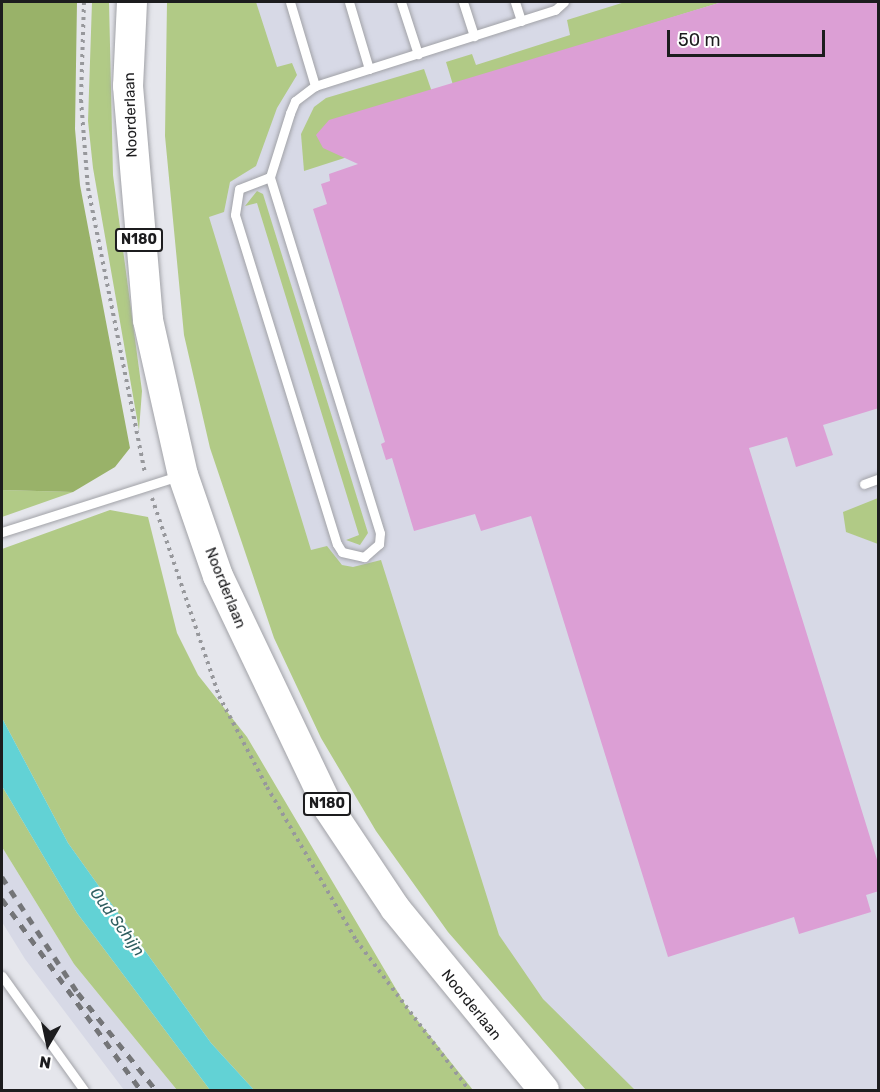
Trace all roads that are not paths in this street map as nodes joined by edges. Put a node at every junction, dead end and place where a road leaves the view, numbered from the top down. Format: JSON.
{"nodes":[{"id":1,"x":132,"y":2,"type":"edge"},
{"id":2,"x":290,"y":2,"type":"edge"},
{"id":3,"x":349,"y":2,"type":"edge"},
{"id":4,"x":401,"y":2,"type":"edge"},
{"id":5,"x":463,"y":2,"type":"edge"},
{"id":6,"x":515,"y":2,"type":"edge"},
{"id":7,"x":564,"y":2,"type":"edge"},
{"id":8,"x":520,"y":21,"type":"junction"},
{"id":9,"x":474,"y":36,"type":"junction"},
{"id":10,"x":418,"y":54,"type":"junction"},
{"id":11,"x":369,"y":69,"type":"junction"},
{"id":12,"x":315,"y":86,"type":"junction"},
{"id":13,"x":270,"y":177,"type":"junction"},
{"id":14,"x":183,"y":475,"type":"junction"},
{"id":15,"x":879,"y":480,"type":"edge"},
{"id":16,"x":864,"y":484,"type":"dead end"},
{"id":17,"x":2,"y":532,"type":"edge"},
{"id":18,"x":2,"y":976,"type":"edge"},
{"id":19,"x":84,"y":1090,"type":"edge"},
{"id":20,"x":544,"y":1090,"type":"edge"}],
"edges":[{"from":1,"to":14,"type":"main road","name":"Noorderlaan","number":"N180"},
{"from":2,"to":12,"type":"lane"},
{"from":3,"to":11,"type":"lane"},
{"from":4,"to":10,"type":"lane"},
{"from":5,"to":9,"type":"lane"},
{"from":6,"to":8,"type":"lane"},
{"from":7,"to":8,"type":"lane"},
{"from":8,"to":9,"type":"lane"},
{"from":9,"to":10,"type":"lane"},
{"from":10,"to":11,"type":"lane"},
{"from":11,"to":12,"type":"lane"},
{"from":12,"to":13,"type":"lane"},
{"from":13,"to":13,"type":"lane"},
{"from":14,"to":17,"type":"lane"},
{"from":14,"to":20,"type":"main road","name":"Noorderlaan","number":"N180"},
{"from":15,"to":16,"type":"lane"},
{"from":18,"to":19,"type":"lane"}]}
